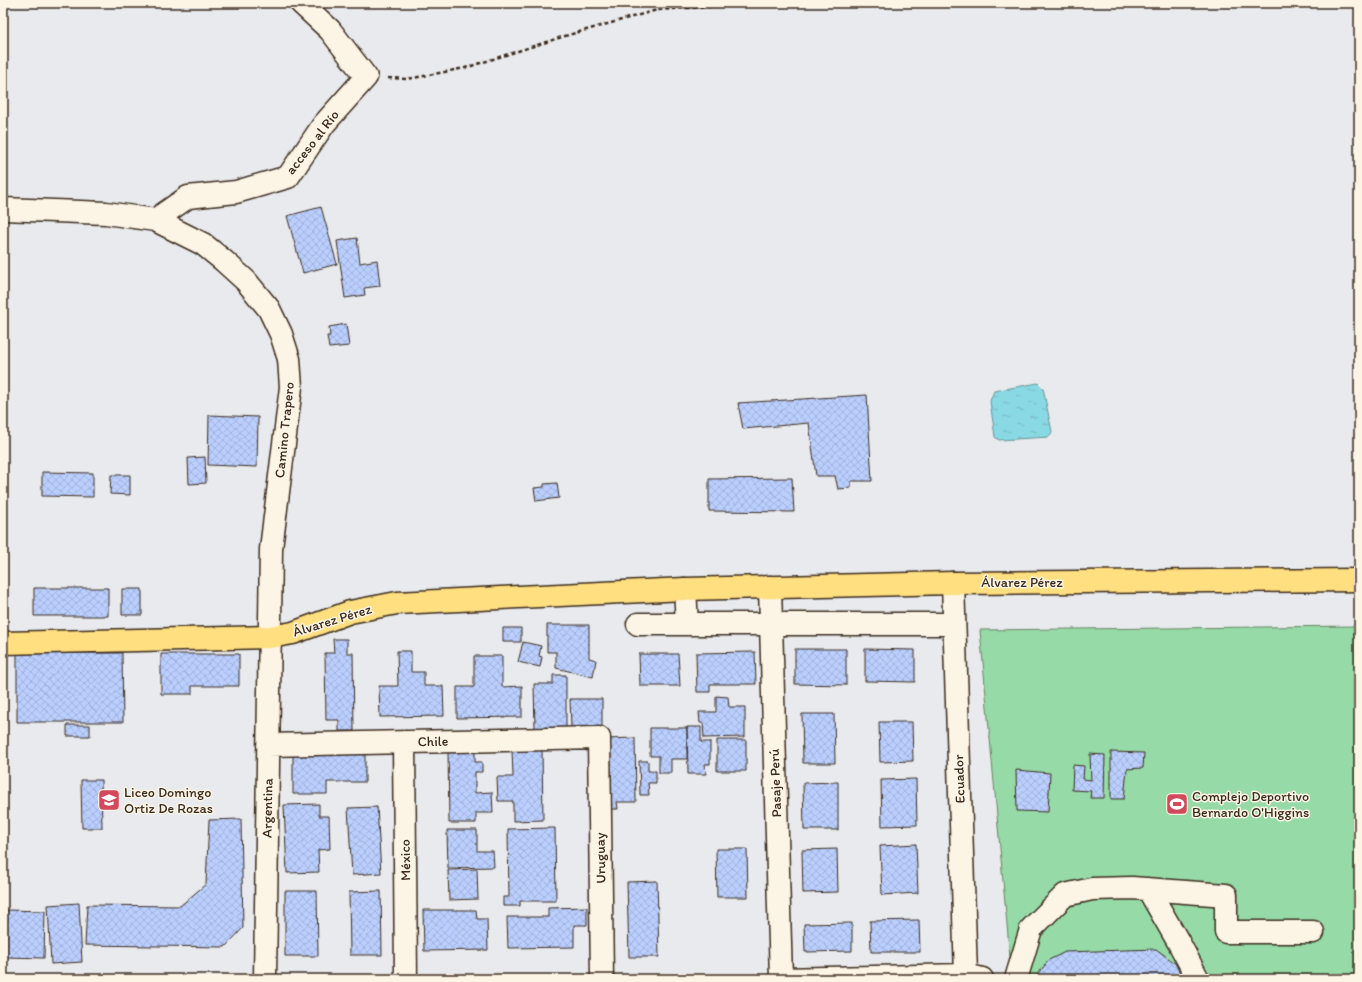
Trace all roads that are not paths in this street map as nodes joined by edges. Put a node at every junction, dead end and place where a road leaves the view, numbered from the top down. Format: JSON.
{"nodes":[{"id":1,"x":301,"y":3,"type":"edge"},
{"id":2,"x":3,"y":209,"type":"edge"},
{"id":3,"x":155,"y":220,"type":"junction"},
{"id":4,"x":1359,"y":580,"type":"edge"},
{"id":5,"x":953,"y":583,"type":"junction"},
{"id":6,"x":770,"y":587,"type":"junction"},
{"id":7,"x":685,"y":588,"type":"junction"},
{"id":8,"x":638,"y":624,"type":"dead end"},
{"id":9,"x":687,"y":624,"type":"junction"},
{"id":10,"x":771,"y":624,"type":"junction"},
{"id":11,"x":954,"y":624,"type":"junction"},
{"id":12,"x":270,"y":637,"type":"junction"},
{"id":13,"x":3,"y":643,"type":"edge"},
{"id":14,"x":598,"y":738,"type":"joint"},
{"id":15,"x":404,"y":742,"type":"junction"},
{"id":16,"x":268,"y":744,"type":"junction"},
{"id":17,"x":1148,"y":889,"type":"junction"},
{"id":18,"x":1313,"y":932,"type":"dead end"},
{"id":19,"x":974,"y":977,"type":"edge"},
{"id":20,"x":265,"y":979,"type":"edge"},
{"id":21,"x":406,"y":979,"type":"edge"},
{"id":22,"x":602,"y":979,"type":"edge"},
{"id":23,"x":780,"y":979,"type":"edge"},
{"id":24,"x":1016,"y":979,"type":"edge"},
{"id":25,"x":1198,"y":979,"type":"edge"}],
"edges":[{"from":1,"to":3,"type":"street","name":"acceso al Río"},
{"from":2,"to":3,"type":"street","name":"Camino Trapero"},
{"from":3,"to":12,"type":"street","name":"Camino Trapero"},
{"from":4,"to":5,"type":"main road","name":"Álvarez Pérez"},
{"from":5,"to":6,"type":"main road","name":"Álvarez Pérez"},
{"from":5,"to":11,"type":"street","name":"Ecuador"},
{"from":6,"to":7,"type":"main road","name":"Álvarez Pérez"},
{"from":6,"to":10,"type":"street","name":"Pasaje Perú"},
{"from":7,"to":9,"type":"street"},
{"from":7,"to":12,"type":"main road","name":"Álvarez Pérez"},
{"from":8,"to":9,"type":"street"},
{"from":9,"to":10,"type":"street"},
{"from":10,"to":11,"type":"street"},
{"from":10,"to":23,"type":"street","name":"Pasaje Perú"},
{"from":11,"to":19,"type":"street","name":"Ecuador"},
{"from":12,"to":13,"type":"main road","name":"Álvarez Pérez"},
{"from":12,"to":16,"type":"street","name":"Argentina"},
{"from":14,"to":15,"type":"street","name":"Chile"},
{"from":14,"to":22,"type":"street","name":"Uruguay"},
{"from":15,"to":16,"type":"street","name":"Chile"},
{"from":15,"to":21,"type":"street","name":"México"},
{"from":16,"to":20,"type":"street","name":"Argentina"},
{"from":17,"to":18,"type":"street"},
{"from":17,"to":24,"type":"street"},
{"from":17,"to":25,"type":"street"},
{"from":19,"to":23,"type":"street"}]}
